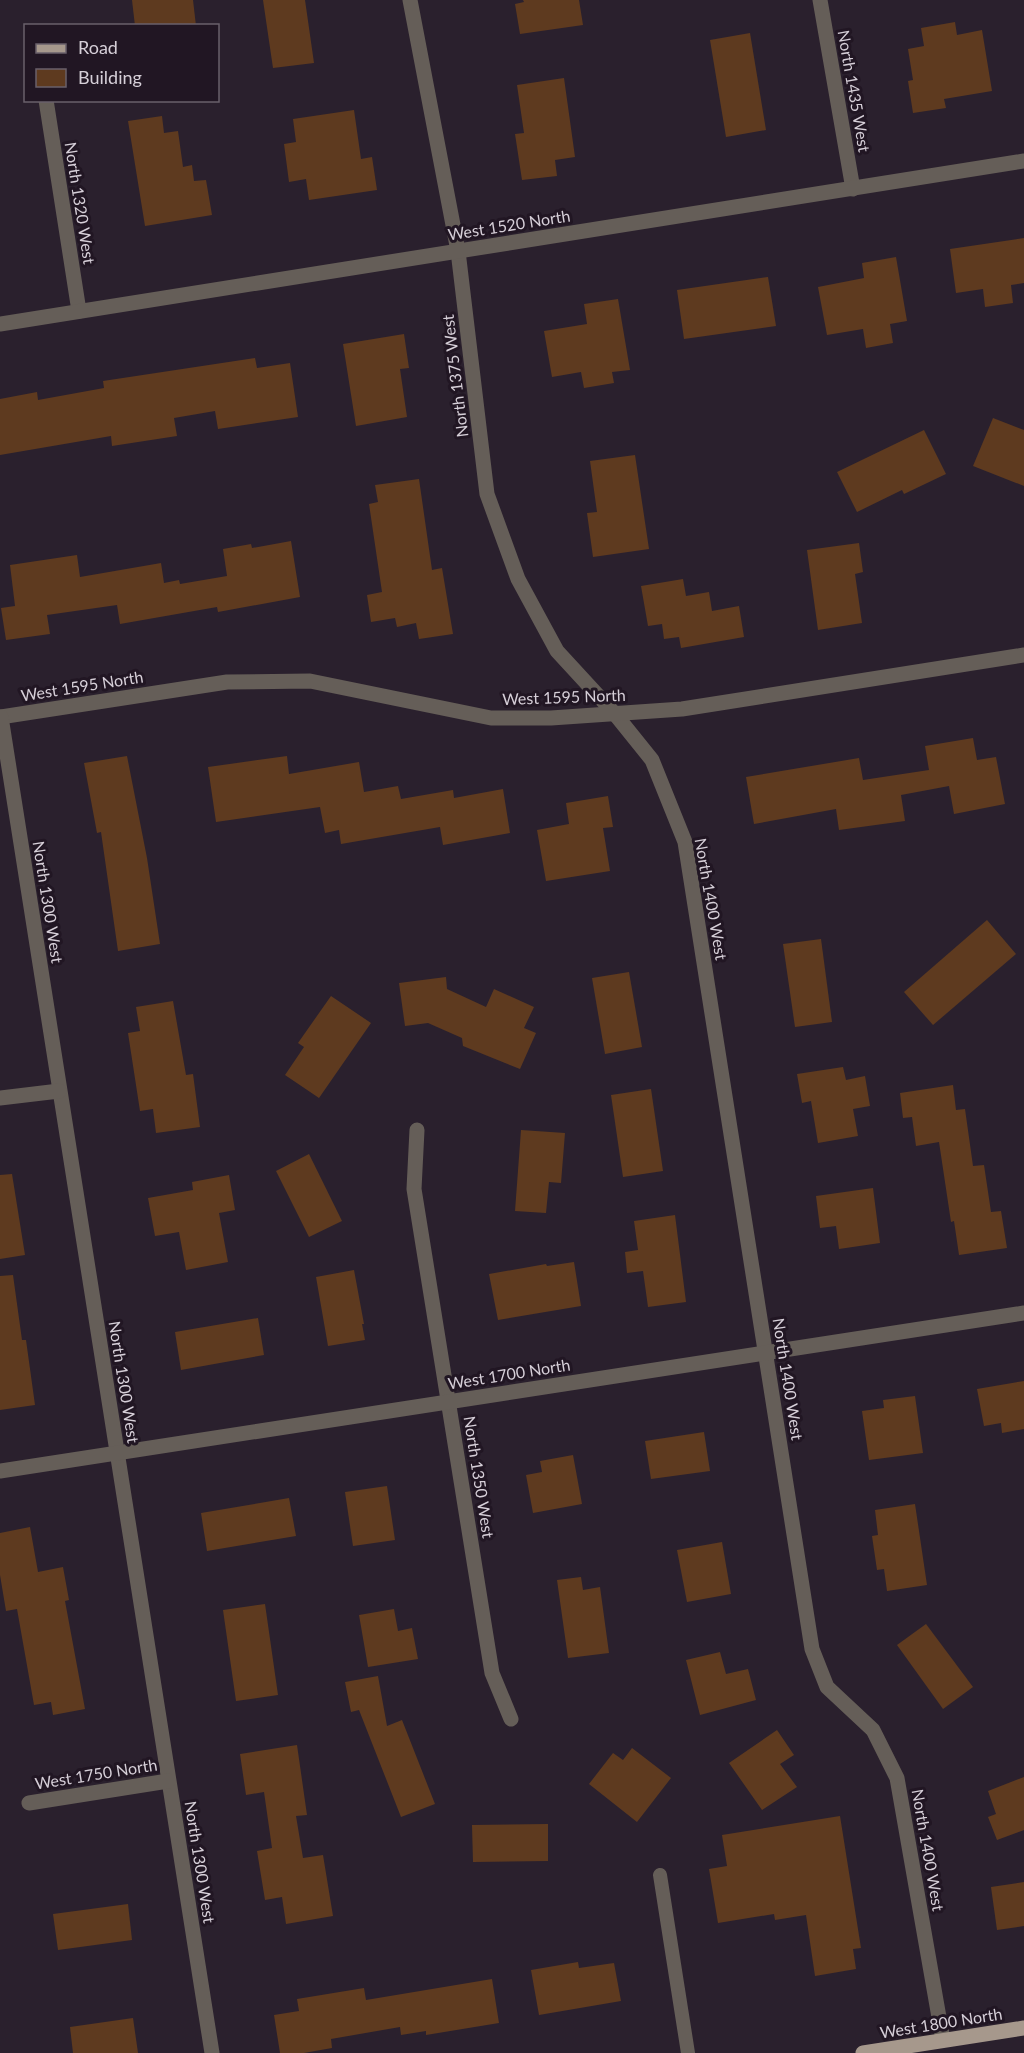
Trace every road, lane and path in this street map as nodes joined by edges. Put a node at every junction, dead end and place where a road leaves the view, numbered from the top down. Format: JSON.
{"nodes":[{"id":1,"x":410,"y":0,"type":"edge"},
{"id":2,"x":820,"y":0,"type":"edge"},
{"id":3,"x":46,"y":102,"type":"edge"},
{"id":4,"x":1024,"y":161,"type":"edge"},
{"id":5,"x":853,"y":189,"type":"junction"},
{"id":6,"x":458,"y":251,"type":"junction"},
{"id":7,"x":79,"y":311,"type":"junction"},
{"id":8,"x":0,"y":324,"type":"edge"},
{"id":9,"x":1024,"y":656,"type":"edge"},
{"id":10,"x":615,"y":714,"type":"junction"},
{"id":11,"x":1,"y":717,"type":"edge"},
{"id":12,"x":59,"y":1091,"type":"junction"},
{"id":13,"x":0,"y":1098,"type":"edge"},
{"id":14,"x":417,"y":1130,"type":"dead end"},
{"id":15,"x":1024,"y":1313,"type":"edge"},
{"id":16,"x":765,"y":1353,"type":"junction"},
{"id":17,"x":448,"y":1402,"type":"junction"},
{"id":18,"x":118,"y":1453,"type":"junction"},
{"id":19,"x":0,"y":1471,"type":"edge"},
{"id":20,"x":511,"y":1719,"type":"dead end"},
{"id":21,"x":168,"y":1780,"type":"junction"},
{"id":22,"x":29,"y":1803,"type":"dead end"},
{"id":23,"x":660,"y":1875,"type":"dead end"},
{"id":24,"x":1024,"y":2028,"type":"edge"},
{"id":25,"x":943,"y":2040,"type":"junction"},
{"id":26,"x":212,"y":2053,"type":"edge"},
{"id":27,"x":688,"y":2053,"type":"edge"},
{"id":28,"x":863,"y":2053,"type":"edge"}],
"edges":[{"from":1,"to":6,"type":"street","name":"North 1375 West"},
{"from":2,"to":5,"type":"street","name":"North 1435 West"},
{"from":3,"to":7,"type":"street","name":"North 1320 West"},
{"from":4,"to":5,"type":"street","name":"West 1520 North"},
{"from":5,"to":6,"type":"street","name":"West 1520 North"},
{"from":6,"to":7,"type":"street","name":"West 1520 North"},
{"from":6,"to":10,"type":"street","name":"North 1375 West"},
{"from":7,"to":8,"type":"street","name":"West 1520 North"},
{"from":9,"to":10,"type":"street","name":"West 1595 North"},
{"from":10,"to":11,"type":"street","name":"West 1595 North"},
{"from":10,"to":16,"type":"street","name":"North 1400 West"},
{"from":11,"to":12,"type":"street","name":"North 1300 West"},
{"from":12,"to":13,"type":"street"},
{"from":12,"to":18,"type":"street","name":"North 1300 West"},
{"from":14,"to":17,"type":"street","name":"North 1350 West"},
{"from":15,"to":16,"type":"street","name":"West 1700 North"},
{"from":16,"to":17,"type":"street","name":"West 1700 North"},
{"from":16,"to":25,"type":"street","name":"North 1400 West"},
{"from":17,"to":18,"type":"street","name":"West 1700 North"},
{"from":17,"to":20,"type":"street","name":"North 1350 West"},
{"from":18,"to":19,"type":"street","name":"West 1700 North"},
{"from":18,"to":21,"type":"street","name":"North 1300 West"},
{"from":21,"to":22,"type":"street","name":"West 1750 North"},
{"from":21,"to":26,"type":"street","name":"North 1300 West"},
{"from":23,"to":27,"type":"lane"},
{"from":24,"to":25,"type":"main road","name":"West 1800 North"},
{"from":25,"to":28,"type":"main road","name":"West 1800 North"}]}
